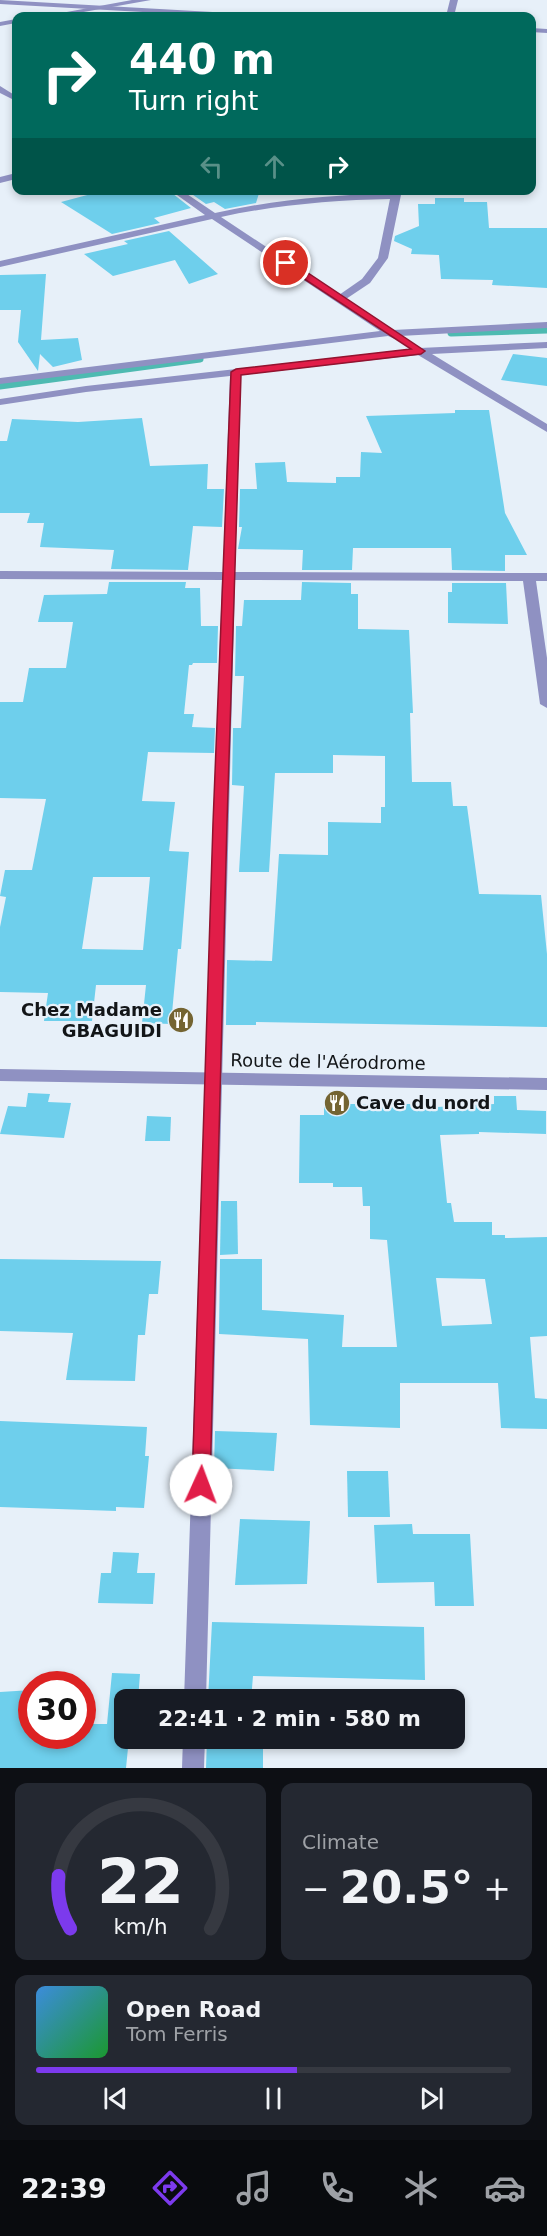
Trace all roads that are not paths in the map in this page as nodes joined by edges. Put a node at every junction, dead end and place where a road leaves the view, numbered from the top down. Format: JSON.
{"nodes":[{"id":1,"x":147,"y":0,"type":"edge"},
{"id":2,"x":0,"y":3,"type":"edge"},
{"id":3,"x":104,"y":8,"type":"junction"},
{"id":4,"x":76,"y":12,"type":"edge"},
{"id":5,"x":160,"y":12,"type":"edge"},
{"id":6,"x":182,"y":195,"type":"edge"},
{"id":7,"x":373,"y":195,"type":"edge"},
{"id":8,"x":396,"y":195,"type":"edge"},
{"id":9,"x":214,"y":216,"type":"junction"},
{"id":10,"x":0,"y":264,"type":"edge"},
{"id":11,"x":341,"y":298,"type":"junction"},
{"id":12,"x":547,"y":325,"type":"edge"},
{"id":13,"x":390,"y":333,"type":"junction"},
{"id":14,"x":547,"y":345,"type":"edge"},
{"id":15,"x":421,"y":351,"type":"junction"},
{"id":16,"x":236,"y":372,"type":"junction"},
{"id":17,"x":0,"y":381,"type":"edge"},
{"id":18,"x":0,"y":402,"type":"edge"},
{"id":19,"x":547,"y":429,"type":"edge"},
{"id":20,"x":0,"y":575,"type":"edge"},
{"id":21,"x":228,"y":576,"type":"junction"},
{"id":22,"x":529,"y":578,"type":"junction"},
{"id":23,"x":547,"y":578,"type":"edge"},
{"id":24,"x":547,"y":704,"type":"edge"},
{"id":25,"x":0,"y":1075,"type":"edge"},
{"id":26,"x":213,"y":1080,"type":"junction"},
{"id":27,"x":547,"y":1084,"type":"edge"},
{"id":28,"x":195,"y":1689,"type":"edge"},
{"id":29,"x":194,"y":1749,"type":"edge"},
{"id":30,"x":193,"y":1768,"type":"edge"}],
"edges":[{"from":1,"to":3,"type":"street"},
{"from":2,"to":3,"type":"street"},
{"from":3,"to":4,"type":"street"},
{"from":3,"to":5,"type":"street"},
{"from":6,"to":9,"type":"street"},
{"from":7,"to":9,"type":"street"},
{"from":8,"to":11,"type":"street"},
{"from":9,"to":10,"type":"street"},
{"from":9,"to":11,"type":"street"},
{"from":11,"to":13,"type":"street"},
{"from":12,"to":13,"type":"street"},
{"from":13,"to":15,"type":"street"},
{"from":13,"to":17,"type":"street"},
{"from":14,"to":15,"type":"street"},
{"from":15,"to":16,"type":"street"},
{"from":15,"to":19,"type":"street"},
{"from":16,"to":18,"type":"street"},
{"from":16,"to":21,"type":"street"},
{"from":20,"to":21,"type":"street"},
{"from":21,"to":22,"type":"street"},
{"from":21,"to":26,"type":"street"},
{"from":22,"to":23,"type":"street"},
{"from":22,"to":24,"type":"street"},
{"from":25,"to":26,"type":"street","name":"Route de l'Aérodrome"},
{"from":26,"to":27,"type":"street","name":"Route de l'Aérodrome"},
{"from":26,"to":28,"type":"street"},
{"from":29,"to":30,"type":"street"}]}
